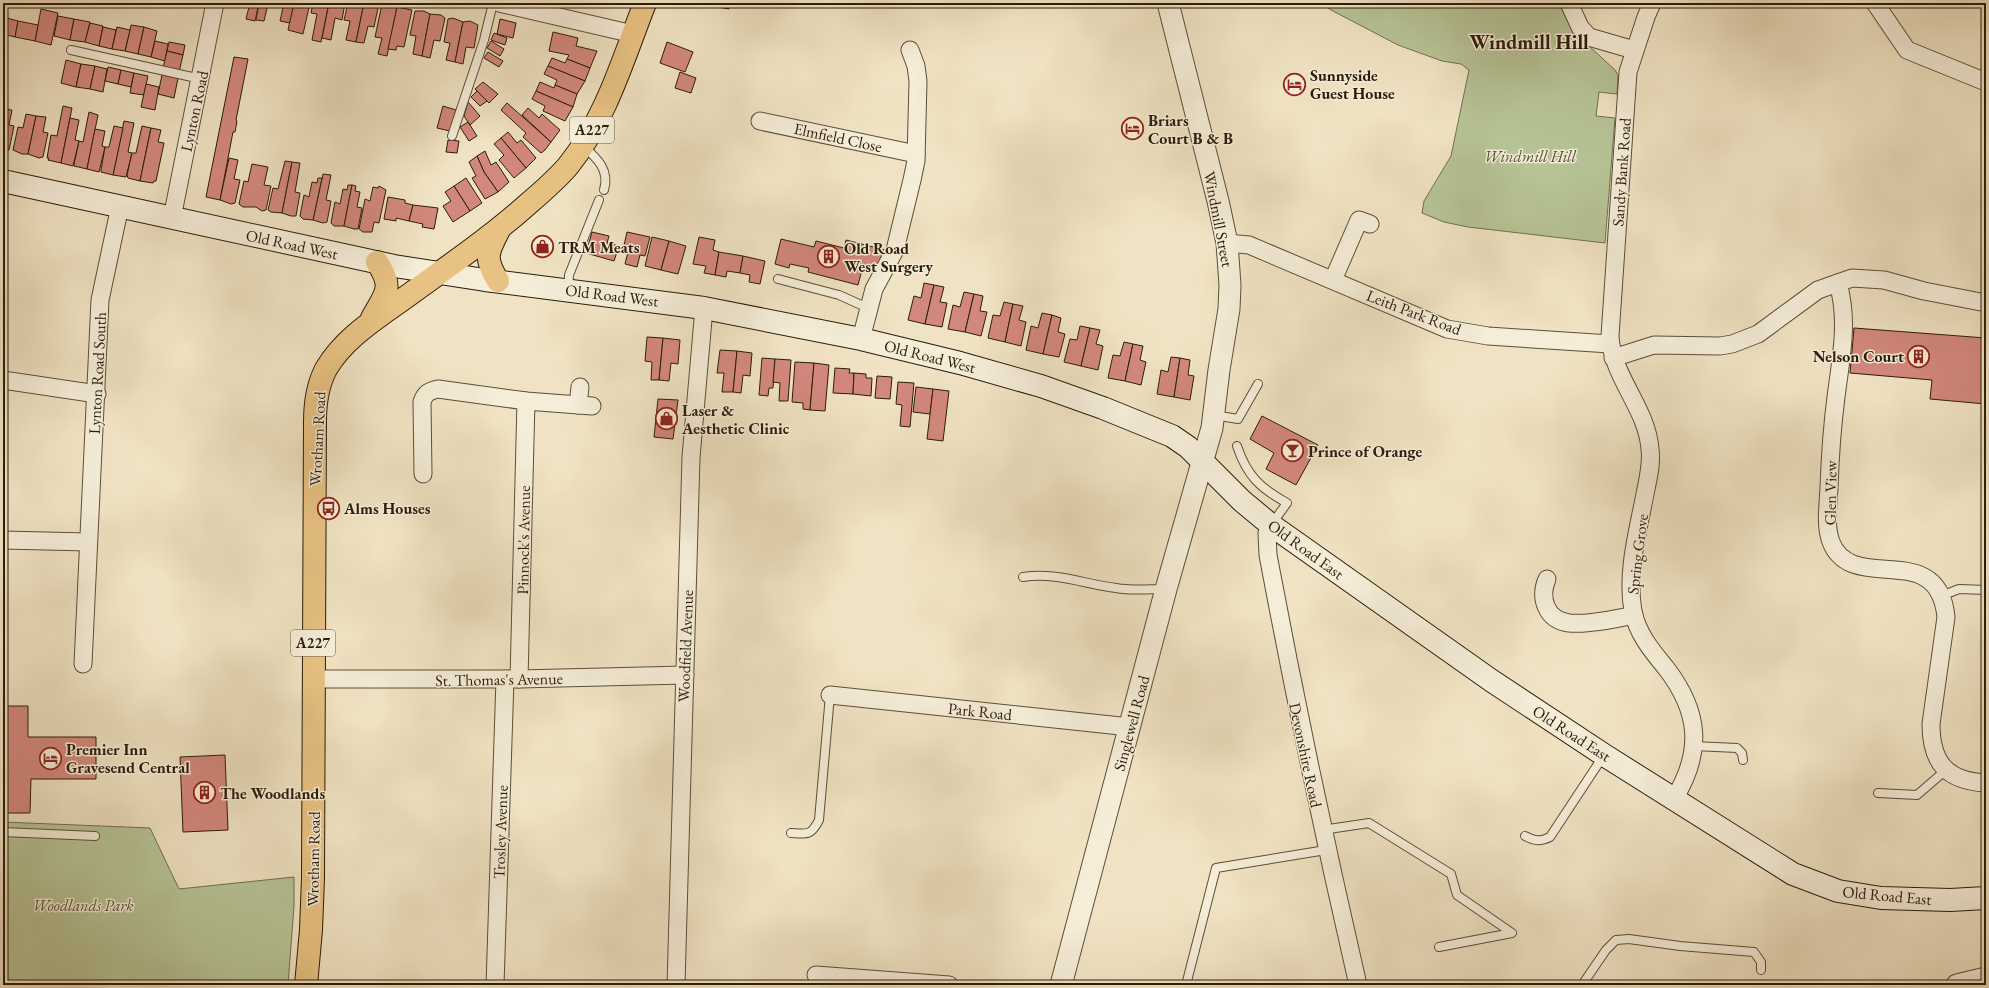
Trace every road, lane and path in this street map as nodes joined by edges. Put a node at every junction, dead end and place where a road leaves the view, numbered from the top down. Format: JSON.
{"nodes":[{"id":1,"x":215,"y":3,"type":"edge"},
{"id":2,"x":493,"y":3,"type":"edge"},
{"id":3,"x":499,"y":3,"type":"edge"},
{"id":4,"x":645,"y":3,"type":"edge"},
{"id":5,"x":1168,"y":3,"type":"edge"},
{"id":6,"x":1569,"y":3,"type":"edge"},
{"id":7,"x":1652,"y":3,"type":"edge"},
{"id":8,"x":1875,"y":3,"type":"edge"},
{"id":9,"x":633,"y":34,"type":"junction"},
{"id":10,"x":71,"y":50,"type":"dead end"},
{"id":11,"x":910,"y":50,"type":"dead end"},
{"id":12,"x":1634,"y":50,"type":"junction"},
{"id":13,"x":201,"y":79,"type":"junction"},
{"id":14,"x":1986,"y":82,"type":"edge"},
{"id":15,"x":760,"y":120,"type":"dead end"},
{"id":16,"x":452,"y":136,"type":"dead end"},
{"id":17,"x":583,"y":145,"type":"junction"},
{"id":18,"x":916,"y":154,"type":"junction"},
{"id":19,"x":3,"y":181,"type":"edge"},
{"id":20,"x":604,"y":190,"type":"dead end"},
{"id":21,"x":599,"y":200,"type":"dead end"},
{"id":22,"x":120,"y":206,"type":"junction"},
{"id":23,"x":172,"y":218,"type":"junction"},
{"id":24,"x":1358,"y":219,"type":"dead end"},
{"id":25,"x":499,"y":230,"type":"junction"},
{"id":26,"x":1227,"y":243,"type":"junction"},
{"id":27,"x":377,"y":262,"type":"junction"},
{"id":28,"x":440,"y":273,"type":"junction"},
{"id":29,"x":778,"y":279,"type":"dead end"},
{"id":30,"x":1333,"y":280,"type":"junction"},
{"id":31,"x":498,"y":281,"type":"junction"},
{"id":32,"x":1838,"y":283,"type":"junction"},
{"id":33,"x":568,"y":290,"type":"junction"},
{"id":34,"x":1986,"y":303,"type":"edge"},
{"id":35,"x":704,"y":308,"type":"junction"},
{"id":36,"x":868,"y":308,"type":"junction"},
{"id":37,"x":371,"y":321,"type":"junction"},
{"id":38,"x":861,"y":339,"type":"junction"},
{"id":39,"x":1612,"y":351,"type":"junction"},
{"id":40,"x":3,"y":380,"type":"edge"},
{"id":41,"x":1258,"y":384,"type":"dead end"},
{"id":42,"x":580,"y":387,"type":"dead end"},
{"id":43,"x":97,"y":394,"type":"junction"},
{"id":44,"x":526,"y":401,"type":"junction"},
{"id":45,"x":1214,"y":415,"type":"junction"},
{"id":46,"x":1237,"y":446,"type":"dead end"},
{"id":47,"x":1203,"y":461,"type":"junction"},
{"id":48,"x":423,"y":474,"type":"dead end"},
{"id":49,"x":1272,"y":525,"type":"junction"},
{"id":50,"x":3,"y":540,"type":"edge"},
{"id":51,"x":88,"y":542,"type":"junction"},
{"id":52,"x":1024,"y":577,"type":"dead end"},
{"id":53,"x":1547,"y":579,"type":"dead end"},
{"id":54,"x":1166,"y":589,"type":"junction"},
{"id":55,"x":1986,"y":590,"type":"edge"},
{"id":56,"x":1941,"y":596,"type":"junction"},
{"id":57,"x":1634,"y":615,"type":"junction"},
{"id":58,"x":83,"y":664,"type":"dead end"},
{"id":59,"x":684,"y":675,"type":"junction"},
{"id":60,"x":313,"y":679,"type":"junction"},
{"id":61,"x":512,"y":679,"type":"junction"},
{"id":62,"x":830,"y":695,"type":"joint"},
{"id":63,"x":1130,"y":727,"type":"junction"},
{"id":64,"x":1694,"y":746,"type":"junction"},
{"id":65,"x":1604,"y":755,"type":"junction"},
{"id":66,"x":1743,"y":760,"type":"dead end"},
{"id":67,"x":1946,"y":770,"type":"junction"},
{"id":68,"x":1986,"y":783,"type":"edge"},
{"id":69,"x":1878,"y":793,"type":"dead end"},
{"id":70,"x":1674,"y":799,"type":"junction"},
{"id":71,"x":1322,"y":830,"type":"junction"},
{"id":72,"x":3,"y":832,"type":"edge"},
{"id":73,"x":791,"y":833,"type":"dead end"},
{"id":74,"x":95,"y":836,"type":"dead end"},
{"id":75,"x":1526,"y":836,"type":"dead end"},
{"id":76,"x":1326,"y":850,"type":"junction"},
{"id":77,"x":1986,"y":898,"type":"edge"},
{"id":78,"x":1439,"y":947,"type":"dead end"},
{"id":79,"x":1761,"y":970,"type":"dead end"},
{"id":80,"x":816,"y":975,"type":"dead end"},
{"id":81,"x":1986,"y":978,"type":"edge"},
{"id":82,"x":306,"y":985,"type":"edge"},
{"id":83,"x":495,"y":985,"type":"edge"},
{"id":84,"x":676,"y":985,"type":"edge"},
{"id":85,"x":949,"y":985,"type":"edge"},
{"id":86,"x":1061,"y":985,"type":"edge"},
{"id":87,"x":1186,"y":985,"type":"edge"},
{"id":88,"x":1358,"y":985,"type":"edge"},
{"id":89,"x":1582,"y":985,"type":"edge"},
{"id":90,"x":1957,"y":985,"type":"edge"}],
"edges":[{"from":1,"to":13,"type":"street","name":"Lynton Road"},
{"from":2,"to":16,"type":"lane"},
{"from":3,"to":9,"type":"street"},
{"from":4,"to":9,"type":"main road","name":"Wrotham Road","number":"A227"},
{"from":5,"to":26,"type":"street","name":"Windmill Street"},
{"from":6,"to":12,"type":"street"},
{"from":7,"to":12,"type":"street","name":"Sandy Bank Road"},
{"from":8,"to":14,"type":"street"},
{"from":9,"to":17,"type":"main road","name":"Wrotham Road","number":"A227"},
{"from":10,"to":13,"type":"lane"},
{"from":11,"to":18,"type":"street"},
{"from":12,"to":39,"type":"street","name":"Sandy Bank Road"},
{"from":13,"to":23,"type":"street","name":"Lynton Road"},
{"from":15,"to":18,"type":"street","name":"Elmfield Close"},
{"from":17,"to":20,"type":"lane"},
{"from":17,"to":25,"type":"main road","name":"Wrotham Road","number":"A227"},
{"from":18,"to":36,"type":"street"},
{"from":19,"to":22,"type":"main road","name":"Old Road West"},
{"from":21,"to":33,"type":"lane"},
{"from":22,"to":23,"type":"main road","name":"Old Road West"},
{"from":22,"to":43,"type":"street","name":"Lynton Road South"},
{"from":23,"to":27,"type":"main road","name":"Old Road West"},
{"from":24,"to":30,"type":"street"},
{"from":25,"to":28,"type":"main road","name":"Wrotham Road","number":"A227"},
{"from":25,"to":31,"type":"main road","number":"A227"},
{"from":26,"to":30,"type":"street","name":"Leith Park Road"},
{"from":26,"to":45,"type":"street","name":"Windmill Street"},
{"from":27,"to":28,"type":"main road","name":"Old Road West"},
{"from":27,"to":37,"type":"main road","number":"A227"},
{"from":28,"to":31,"type":"main road","name":"Old Road West"},
{"from":28,"to":37,"type":"main road","name":"Wrotham Road","number":"A227"},
{"from":29,"to":36,"type":"lane"},
{"from":30,"to":39,"type":"street","name":"Leith Park Road"},
{"from":31,"to":33,"type":"main road","name":"Old Road West"},
{"from":32,"to":34,"type":"street","name":"Leith Park Road"},
{"from":32,"to":39,"type":"street","name":"Leith Park Road"},
{"from":32,"to":56,"type":"street","name":"Glen View"},
{"from":33,"to":35,"type":"main road","name":"Old Road West"},
{"from":35,"to":38,"type":"main road","name":"Old Road West"},
{"from":35,"to":59,"type":"street","name":"Woodfield Avenue"},
{"from":36,"to":38,"type":"street"},
{"from":37,"to":60,"type":"main road","name":"Wrotham Road","number":"A227"},
{"from":38,"to":47,"type":"main road","name":"Old Road West"},
{"from":39,"to":57,"type":"street","name":"Spring Grove"},
{"from":40,"to":43,"type":"street"},
{"from":41,"to":45,"type":"lane"},
{"from":42,"to":44,"type":"street"},
{"from":43,"to":51,"type":"street","name":"Lynton Road South"},
{"from":44,"to":48,"type":"street"},
{"from":44,"to":61,"type":"street","name":"Pinnock's Avenue"},
{"from":45,"to":47,"type":"street","name":"Windmill Street"},
{"from":46,"to":49,"type":"lane"},
{"from":47,"to":49,"type":"main road","name":"Old Road East"},
{"from":47,"to":54,"type":"street","name":"Singlewell Road"},
{"from":49,"to":65,"type":"main road","name":"Old Road East"},
{"from":49,"to":71,"type":"street","name":"Devonshire Road"},
{"from":50,"to":51,"type":"street"},
{"from":51,"to":58,"type":"street","name":"Lynton Road South"},
{"from":52,"to":54,"type":"lane"},
{"from":53,"to":57,"type":"street"},
{"from":54,"to":63,"type":"street","name":"Singlewell Road"},
{"from":55,"to":56,"type":"lane"},
{"from":56,"to":67,"type":"street","name":"Glen View"},
{"from":57,"to":64,"type":"street","name":"Spring Grove"},
{"from":59,"to":61,"type":"street","name":"St. Thomas's Avenue"},
{"from":59,"to":84,"type":"street","name":"Woodfield Avenue"},
{"from":60,"to":61,"type":"street","name":"St. Thomas's Avenue"},
{"from":60,"to":82,"type":"main road","name":"Wrotham Road","number":"A227"},
{"from":61,"to":83,"type":"street","name":"Trosley Avenue"},
{"from":62,"to":63,"type":"street","name":"Park Road"},
{"from":62,"to":73,"type":"lane"},
{"from":63,"to":86,"type":"street","name":"Singlewell Road"},
{"from":64,"to":66,"type":"lane"},
{"from":64,"to":70,"type":"street","name":"Spring Grove"},
{"from":65,"to":70,"type":"main road","name":"Old Road East"},
{"from":65,"to":75,"type":"lane"},
{"from":67,"to":68,"type":"street","name":"Glen View"},
{"from":67,"to":69,"type":"lane"},
{"from":70,"to":77,"type":"main road","name":"Old Road East"},
{"from":71,"to":76,"type":"street","name":"Devonshire Road"},
{"from":71,"to":78,"type":"lane"},
{"from":72,"to":74,"type":"lane"},
{"from":76,"to":87,"type":"lane"},
{"from":76,"to":88,"type":"street","name":"Devonshire Road"},
{"from":79,"to":89,"type":"lane"},
{"from":80,"to":85,"type":"street"},
{"from":81,"to":90,"type":"street"}]}
